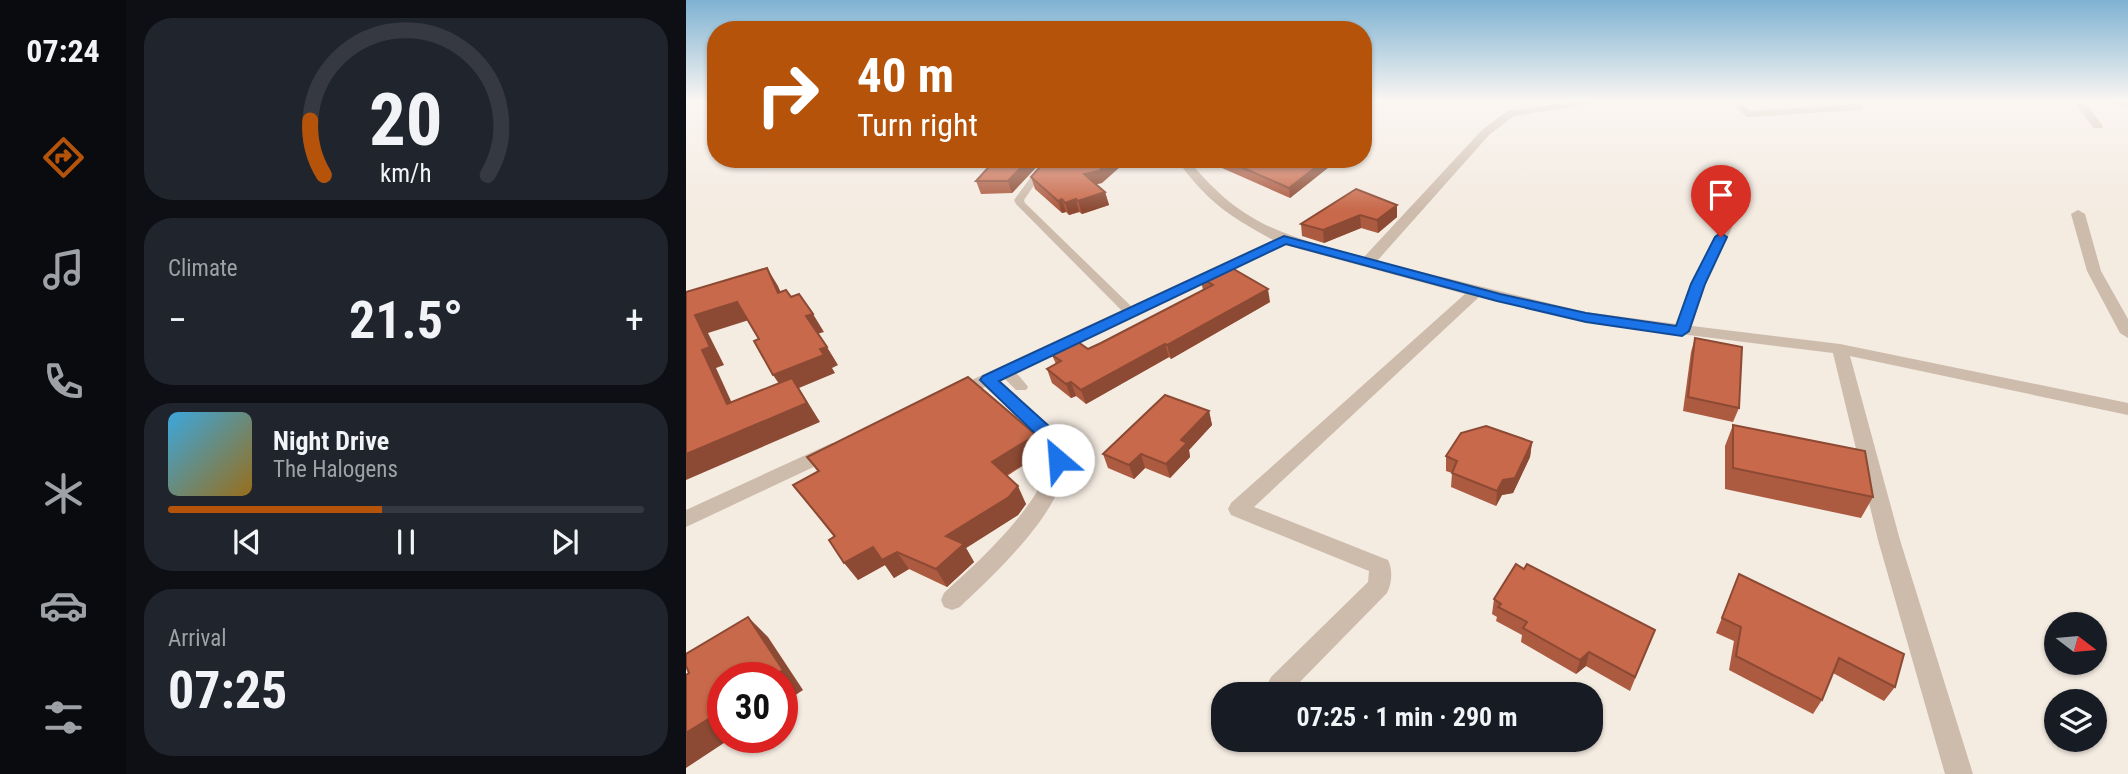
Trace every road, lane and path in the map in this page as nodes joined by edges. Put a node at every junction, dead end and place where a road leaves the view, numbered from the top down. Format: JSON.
{"nodes":[{"id":1,"x":1481,"y":137,"type":"edge"},
{"id":2,"x":1045,"y":168,"type":"edge"},
{"id":3,"x":1189,"y":168,"type":"edge"},
{"id":4,"x":1744,"y":190,"type":"dead end"},
{"id":5,"x":2078,"y":214,"type":"dead end"},
{"id":6,"x":1284,"y":240,"type":"junction"},
{"id":7,"x":1368,"y":261,"type":"junction"},
{"id":8,"x":1476,"y":292,"type":"junction"},
{"id":9,"x":1130,"y":312,"type":"junction"},
{"id":10,"x":1682,"y":331,"type":"junction"},
{"id":11,"x":2128,"y":333,"type":"edge"},
{"id":12,"x":1840,"y":349,"type":"junction"},
{"id":13,"x":997,"y":376,"type":"junction"},
{"id":14,"x":1021,"y":387,"type":"dead end"},
{"id":15,"x":939,"y":402,"type":"edge"},
{"id":16,"x":2128,"y":409,"type":"edge"},
{"id":17,"x":852,"y":440,"type":"edge"},
{"id":18,"x":686,"y":519,"type":"edge"},
{"id":19,"x":952,"y":600,"type":"dead end"},
{"id":20,"x":1283,"y":682,"type":"edge"},
{"id":21,"x":1959,"y":774,"type":"edge"}],
"edges":[{"from":1,"to":7,"type":"street"},
{"from":2,"to":9,"type":"lane"},
{"from":3,"to":6,"type":"street"},
{"from":4,"to":10,"type":"street"},
{"from":5,"to":11,"type":"street"},
{"from":6,"to":7,"type":"street"},
{"from":6,"to":9,"type":"street"},
{"from":7,"to":8,"type":"street"},
{"from":8,"to":10,"type":"street"},
{"from":8,"to":20,"type":"street"},
{"from":9,"to":13,"type":"street"},
{"from":10,"to":12,"type":"street"},
{"from":12,"to":16,"type":"street"},
{"from":12,"to":21,"type":"street"},
{"from":13,"to":14,"type":"lane"},
{"from":13,"to":15,"type":"street"},
{"from":13,"to":19,"type":"street"},
{"from":17,"to":18,"type":"street"}]}
